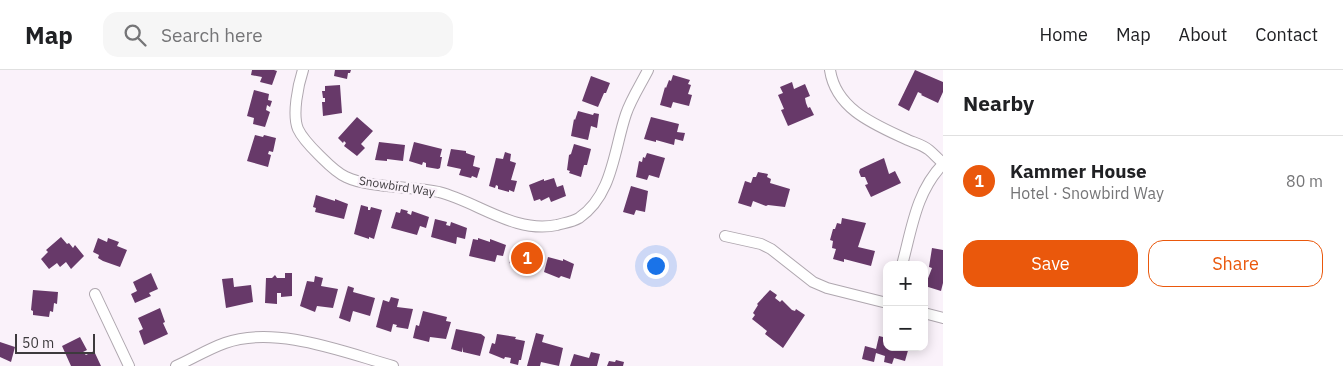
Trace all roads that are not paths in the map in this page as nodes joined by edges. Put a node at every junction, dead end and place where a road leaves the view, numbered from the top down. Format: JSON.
{"nodes":[{"id":1,"x":303,"y":70,"type":"edge"},
{"id":2,"x":648,"y":70,"type":"edge"},
{"id":3,"x":830,"y":70,"type":"edge"},
{"id":4,"x":943,"y":164,"type":"edge"},
{"id":5,"x":725,"y":236,"type":"dead end"},
{"id":6,"x":903,"y":261,"type":"edge"},
{"id":7,"x":95,"y":294,"type":"dead end"},
{"id":8,"x":883,"y":302,"type":"edge"},
{"id":9,"x":928,"y":314,"type":"edge"},
{"id":10,"x":943,"y":318,"type":"edge"},
{"id":11,"x":129,"y":366,"type":"edge"},
{"id":12,"x":176,"y":366,"type":"edge"},
{"id":13,"x":393,"y":366,"type":"edge"}],
"edges":[{"from":1,"to":2,"type":"street","name":"Snowbird Way"},
{"from":3,"to":4,"type":"street"},
{"from":4,"to":6,"type":"street"},
{"from":5,"to":8,"type":"street"},
{"from":7,"to":11,"type":"street"},
{"from":9,"to":10,"type":"street"},
{"from":12,"to":13,"type":"street"}]}
